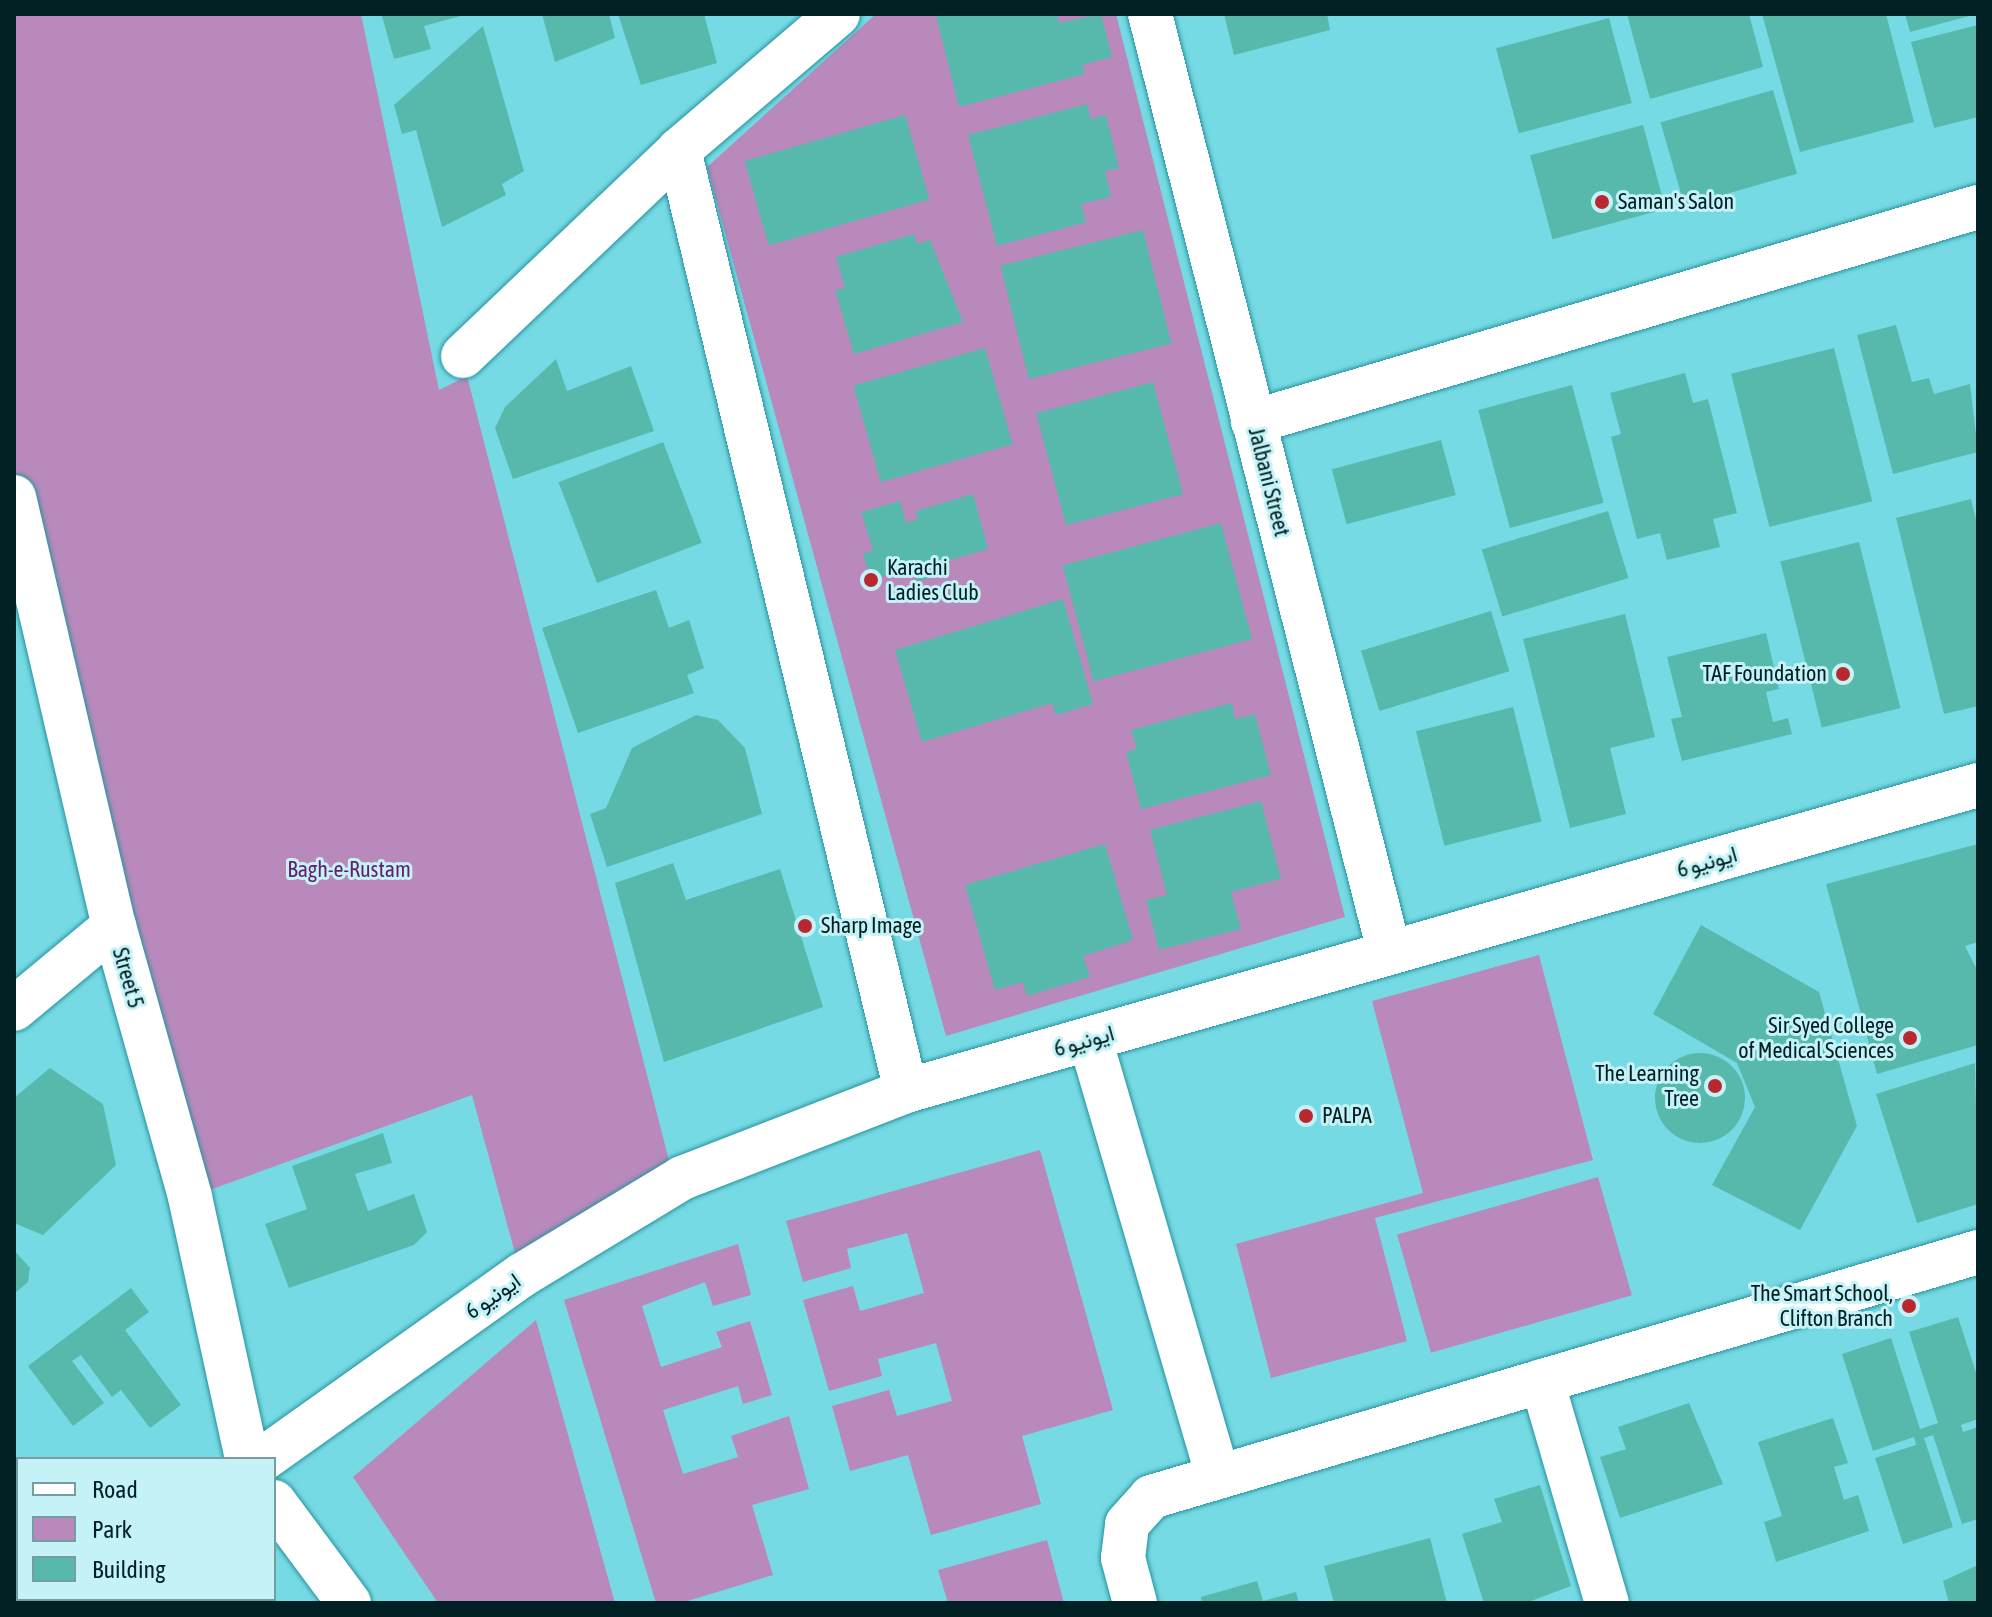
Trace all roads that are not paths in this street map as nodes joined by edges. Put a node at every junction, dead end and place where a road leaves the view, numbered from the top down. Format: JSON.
{"nodes":[{"id":1,"x":838,"y":14,"type":"edge"},
{"id":2,"x":1150,"y":14,"type":"edge"},
{"id":3,"x":679,"y":150,"type":"junction"},
{"id":4,"x":1978,"y":207,"type":"edge"},
{"id":5,"x":463,"y":356,"type":"dead end"},
{"id":6,"x":1253,"y":422,"type":"junction"},
{"id":7,"x":14,"y":497,"type":"edge"},
{"id":8,"x":1978,"y":785,"type":"edge"},
{"id":9,"x":114,"y":926,"type":"junction"},
{"id":10,"x":1389,"y":951,"type":"junction"},
{"id":11,"x":14,"y":1009,"type":"edge"},
{"id":12,"x":1090,"y":1039,"type":"junction"},
{"id":13,"x":906,"y":1091,"type":"junction"},
{"id":14,"x":1978,"y":1252,"type":"edge"},
{"id":15,"x":1542,"y":1381,"type":"junction"},
{"id":16,"x":247,"y":1457,"type":"edge"},
{"id":17,"x":266,"y":1457,"type":"edge"},
{"id":18,"x":1218,"y":1477,"type":"junction"},
{"id":19,"x":276,"y":1505,"type":"edge"},
{"id":20,"x":349,"y":1603,"type":"edge"},
{"id":21,"x":1135,"y":1603,"type":"edge"},
{"id":22,"x":1607,"y":1603,"type":"edge"}],
"edges":[{"from":1,"to":3,"type":"street"},
{"from":2,"to":6,"type":"street","name":"Jalbani Street"},
{"from":3,"to":5,"type":"street"},
{"from":3,"to":13,"type":"street"},
{"from":4,"to":6,"type":"street"},
{"from":6,"to":10,"type":"street","name":"Jalbani Street"},
{"from":7,"to":9,"type":"street","name":"Street 5"},
{"from":8,"to":10,"type":"street","name":"ایونیو 6"},
{"from":9,"to":11,"type":"street"},
{"from":9,"to":16,"type":"street","name":"Street 5"},
{"from":10,"to":12,"type":"street","name":"ایونیو 6"},
{"from":12,"to":13,"type":"street","name":"ایونیو 6"},
{"from":12,"to":18,"type":"street"},
{"from":13,"to":17,"type":"street","name":"ایونیو 6"},
{"from":14,"to":15,"type":"street"},
{"from":15,"to":18,"type":"street"},
{"from":15,"to":22,"type":"street"},
{"from":18,"to":21,"type":"street"},
{"from":19,"to":20,"type":"street"}]}
